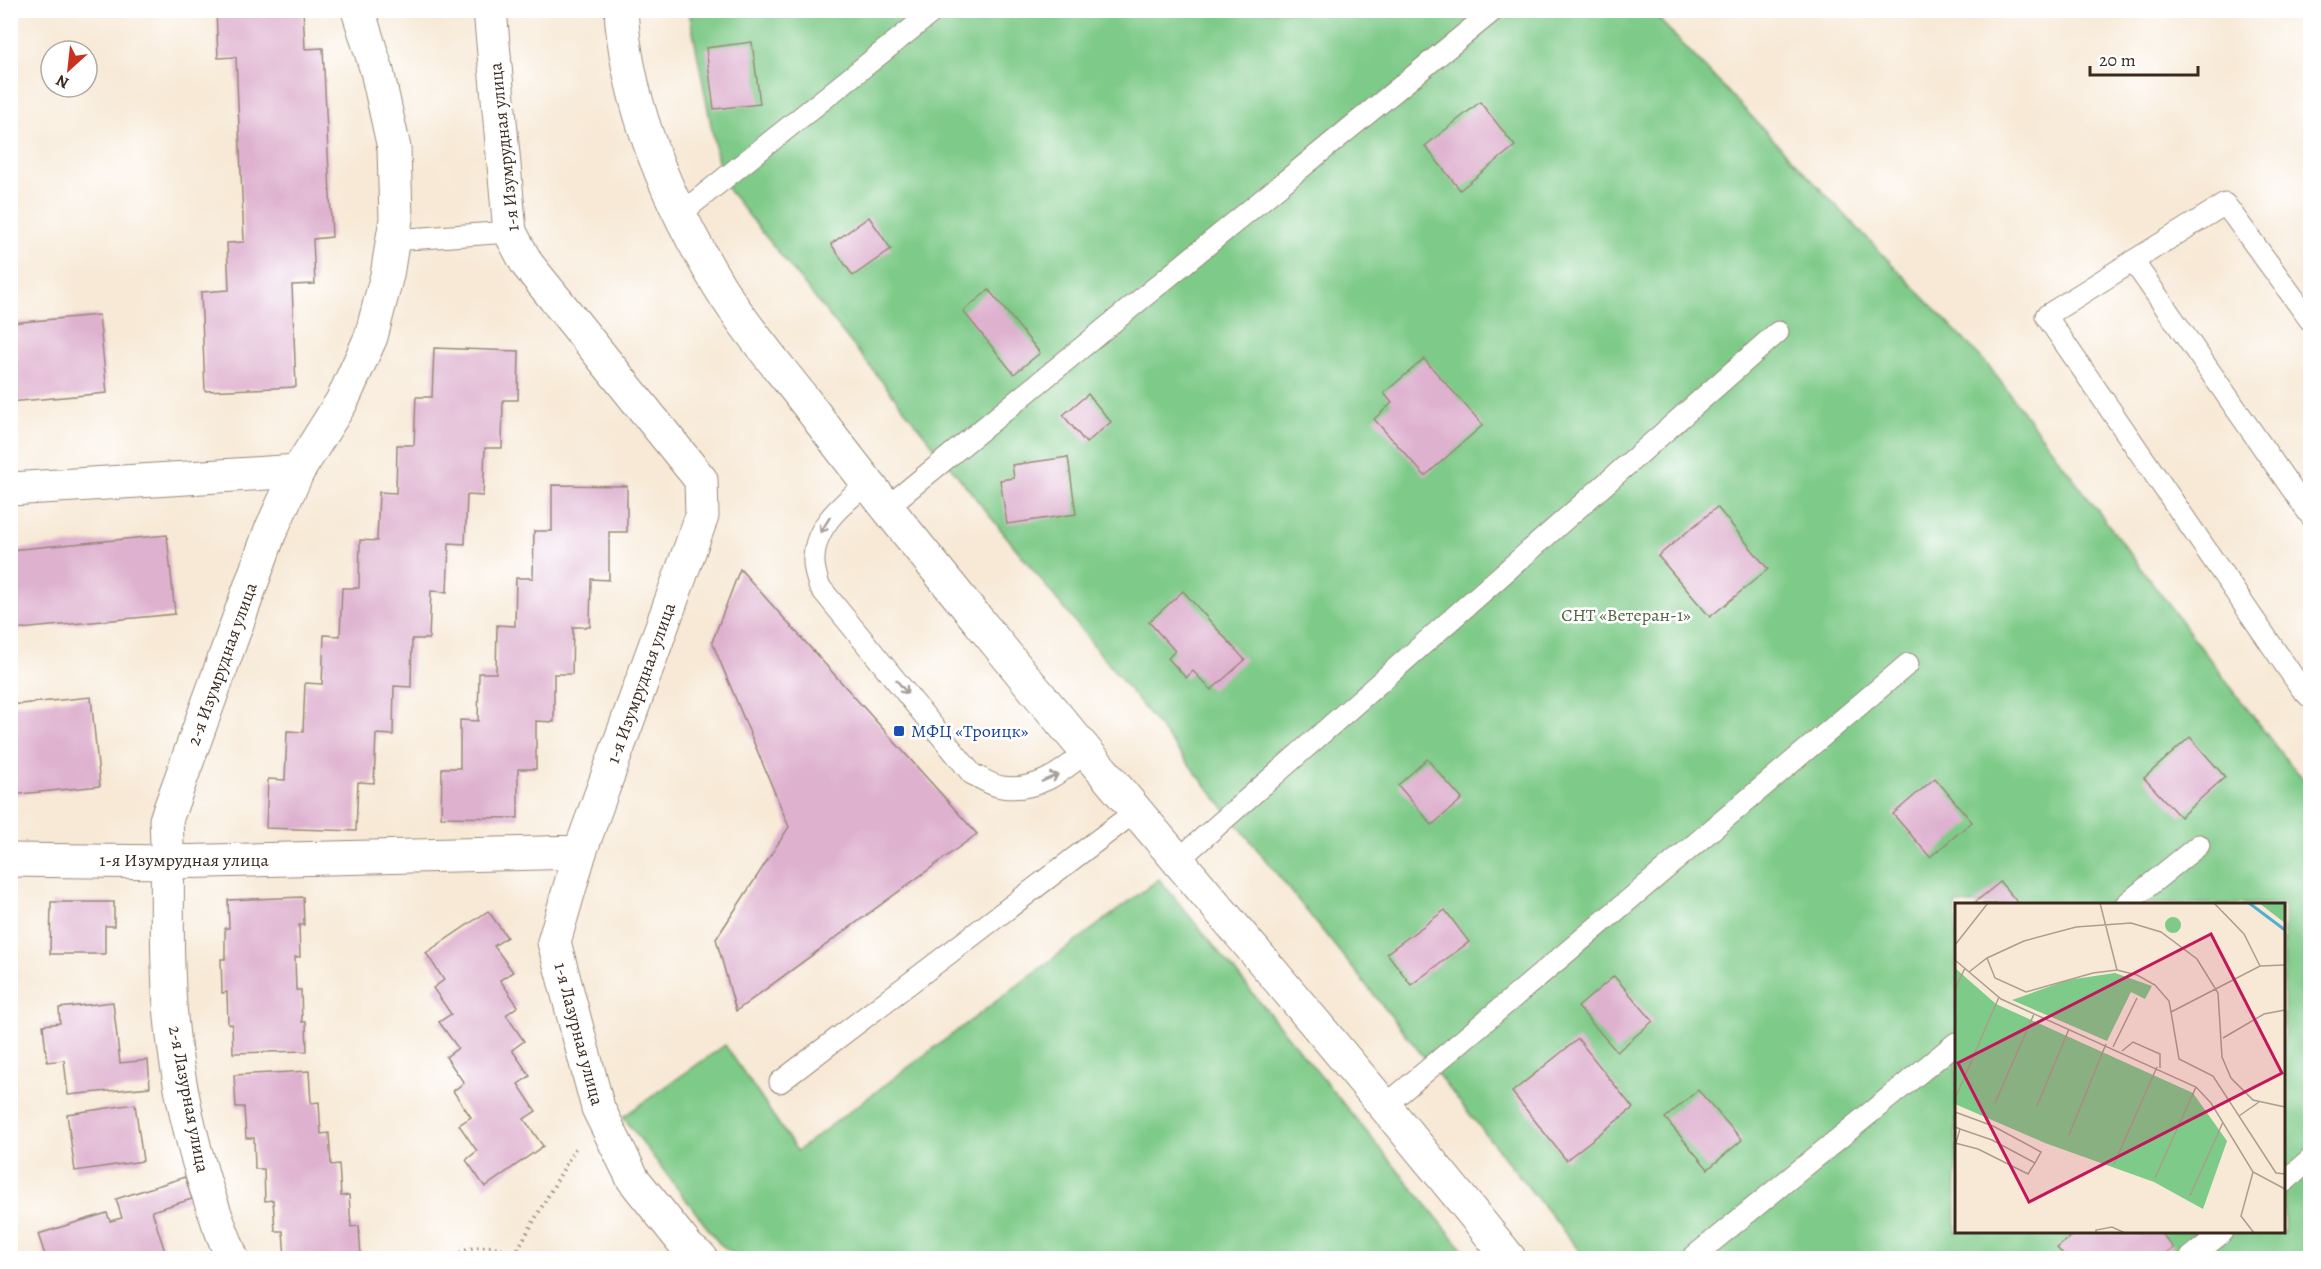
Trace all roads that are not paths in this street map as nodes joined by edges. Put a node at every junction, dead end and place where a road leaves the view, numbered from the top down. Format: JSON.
{"nodes":[{"id":1,"x":358,"y":10,"type":"edge"},
{"id":2,"x":490,"y":10,"type":"edge"},
{"id":3,"x":621,"y":10,"type":"edge"},
{"id":4,"x":935,"y":10,"type":"edge"},
{"id":5,"x":1494,"y":10,"type":"edge"},
{"id":6,"x":680,"y":214,"type":"junction"},
{"id":7,"x":510,"y":232,"type":"junction"},
{"id":8,"x":393,"y":240,"type":"junction"},
{"id":9,"x":2133,"y":261,"type":"junction"},
{"id":10,"x":2310,"y":320,"type":"edge"},
{"id":11,"x":1778,"y":332,"type":"dead end"},
{"id":12,"x":297,"y":471,"type":"junction"},
{"id":13,"x":10,"y":489,"type":"edge"},
{"id":14,"x":876,"y":496,"type":"junction"},
{"id":15,"x":2310,"y":515,"type":"edge"},
{"id":16,"x":1908,"y":664,"type":"dead end"},
{"id":17,"x":2310,"y":697,"type":"edge"},
{"id":18,"x":1086,"y":752,"type":"junction"},
{"id":19,"x":1136,"y":811,"type":"junction"},
{"id":20,"x":2199,"y":845,"type":"dead end"},
{"id":21,"x":580,"y":852,"type":"junction"},
{"id":22,"x":10,"y":860,"type":"edge"},
{"id":23,"x":1178,"y":860,"type":"junction"},
{"id":24,"x":169,"y":862,"type":"junction"},
{"id":25,"x":2127,"y":903,"type":"edge"},
{"id":26,"x":1955,"y":1044,"type":"edge"},
{"id":27,"x":780,"y":1082,"type":"dead end"},
{"id":28,"x":1386,"y":1105,"type":"junction"},
{"id":29,"x":2310,"y":1160,"type":"edge"},
{"id":30,"x":2285,"y":1180,"type":"edge"},
{"id":31,"x":2222,"y":1233,"type":"edge"},
{"id":32,"x":232,"y":1258,"type":"edge"},
{"id":33,"x":701,"y":1258,"type":"edge"},
{"id":34,"x":1509,"y":1258,"type":"edge"},
{"id":35,"x":1692,"y":1258,"type":"edge"},
{"id":36,"x":2190,"y":1258,"type":"edge"}],
"edges":[{"from":1,"to":8,"type":"street","name":"2-я Изумрудная улица"},
{"from":2,"to":7,"type":"street","name":"1-я Изумрудная улица"},
{"from":3,"to":6,"type":"street"},
{"from":4,"to":6,"type":"lane"},
{"from":5,"to":14,"type":"lane"},
{"from":6,"to":14,"type":"street"},
{"from":7,"to":8,"type":"lane"},
{"from":7,"to":21,"type":"street","name":"1-я Изумрудная улица"},
{"from":8,"to":12,"type":"street","name":"2-я Изумрудная улица"},
{"from":9,"to":10,"type":"lane"},
{"from":9,"to":15,"type":"lane"},
{"from":9,"to":17,"type":"lane"},
{"from":11,"to":23,"type":"lane"},
{"from":12,"to":13,"type":"street"},
{"from":12,"to":24,"type":"street","name":"2-я Изумрудная улица"},
{"from":14,"to":18,"type":"street"},
{"from":14,"to":18,"type":"lane","one_way":true},
{"from":16,"to":28,"type":"lane"},
{"from":18,"to":19,"type":"street"},
{"from":19,"to":23,"type":"street"},
{"from":19,"to":27,"type":"lane"},
{"from":20,"to":25,"type":"lane"},
{"from":21,"to":24,"type":"street","name":"1-я Изумрудная улица"},
{"from":21,"to":33,"type":"street","name":"1-я Лазурная улица"},
{"from":22,"to":24,"type":"street","name":"1-я Изумрудная улица"},
{"from":23,"to":28,"type":"street"},
{"from":24,"to":32,"type":"street","name":"2-я Лазурная улица"},
{"from":26,"to":35,"type":"lane"},
{"from":28,"to":34,"type":"street"},
{"from":29,"to":30,"type":"lane"},
{"from":31,"to":36,"type":"lane"}]}
